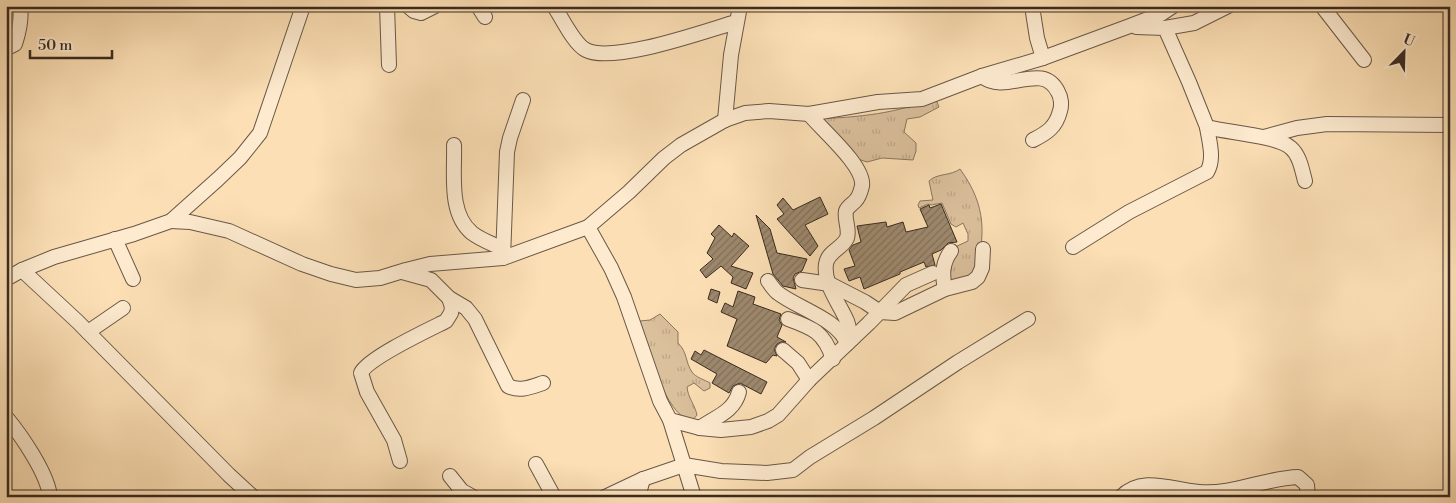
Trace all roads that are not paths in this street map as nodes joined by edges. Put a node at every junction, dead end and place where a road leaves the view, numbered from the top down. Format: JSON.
{"nodes":[{"id":1,"x":20,"y":6,"type":"edge"},
{"id":2,"x":303,"y":6,"type":"edge"},
{"id":3,"x":387,"y":6,"type":"edge"},
{"id":4,"x":408,"y":6,"type":"edge"},
{"id":5,"x":435,"y":6,"type":"edge"},
{"id":6,"x":554,"y":6,"type":"edge"},
{"id":7,"x":740,"y":6,"type":"edge"},
{"id":8,"x":1032,"y":6,"type":"edge"},
{"id":9,"x":1228,"y":6,"type":"edge"},
{"id":10,"x":1322,"y":6,"type":"edge"},
{"id":11,"x":1339,"y":6,"type":"edge"},
{"id":12,"x":1164,"y":14,"type":"edge"},
{"id":13,"x":1334,"y":21,"type":"junction"},
{"id":14,"x":736,"y":22,"type":"junction"},
{"id":15,"x":7,"y":48,"type":"edge"},
{"id":16,"x":1043,"y":58,"type":"junction"},
{"id":17,"x":1364,"y":60,"type":"dead end"},
{"id":18,"x":389,"y":65,"type":"dead end"},
{"id":19,"x":982,"y":76,"type":"junction"},
{"id":20,"x":523,"y":100,"type":"dead end"},
{"id":21,"x":809,"y":114,"type":"junction"},
{"id":22,"x":725,"y":120,"type":"junction"},
{"id":23,"x":1450,"y":126,"type":"edge"},
{"id":24,"x":1207,"y":127,"type":"junction"},
{"id":25,"x":1264,"y":138,"type":"junction"},
{"id":26,"x":1033,"y":140,"type":"dead end"},
{"id":27,"x":454,"y":145,"type":"dead end"},
{"id":28,"x":1306,"y":181,"type":"dead end"},
{"id":29,"x":171,"y":220,"type":"junction"},
{"id":30,"x":588,"y":228,"type":"junction"},
{"id":31,"x":115,"y":239,"type":"junction"},
{"id":32,"x":1073,"y":247,"type":"dead end"},
{"id":33,"x":983,"y":250,"type":"dead end"},
{"id":34,"x":951,"y":251,"type":"dead end"},
{"id":35,"x":503,"y":254,"type":"junction"},
{"id":36,"x":22,"y":270,"type":"junction"},
{"id":37,"x":399,"y":272,"type":"junction"},
{"id":38,"x":933,"y":273,"type":"dead end"},
{"id":39,"x":6,"y":279,"type":"edge"},
{"id":40,"x":132,"y":279,"type":"dead end"},
{"id":41,"x":802,"y":280,"type":"dead end"},
{"id":42,"x":768,"y":281,"type":"dead end"},
{"id":43,"x":830,"y":284,"type":"junction"},
{"id":44,"x":945,"y":289,"type":"junction"},
{"id":45,"x":449,"y":298,"type":"junction"},
{"id":46,"x":122,"y":308,"type":"dead end"},
{"id":47,"x":880,"y":312,"type":"junction"},
{"id":48,"x":788,"y":319,"type":"dead end"},
{"id":49,"x":1028,"y":319,"type":"dead end"},
{"id":50,"x":88,"y":332,"type":"junction"},
{"id":51,"x":850,"y":342,"type":"junction"},
{"id":52,"x":783,"y":350,"type":"dead end"},
{"id":53,"x":833,"y":359,"type":"junction"},
{"id":54,"x":809,"y":380,"type":"junction"},
{"id":55,"x":543,"y":383,"type":"dead end"},
{"id":56,"x":739,"y":392,"type":"dead end"},
{"id":57,"x":6,"y":417,"type":"edge"},
{"id":58,"x":670,"y":420,"type":"junction"},
{"id":59,"x":700,"y":428,"type":"junction"},
{"id":60,"x":400,"y":461,"type":"dead end"},
{"id":61,"x":536,"y":464,"type":"dead end"},
{"id":62,"x":684,"y":466,"type":"junction"},
{"id":63,"x":450,"y":476,"type":"dead end"},
{"id":64,"x":643,"y":479,"type":"junction"},
{"id":65,"x":50,"y":497,"type":"edge"},
{"id":66,"x":253,"y":497,"type":"edge"},
{"id":67,"x":474,"y":497,"type":"edge"},
{"id":68,"x":554,"y":497,"type":"edge"},
{"id":69,"x":605,"y":497,"type":"edge"},
{"id":70,"x":638,"y":497,"type":"edge"},
{"id":71,"x":694,"y":497,"type":"edge"},
{"id":72,"x":1121,"y":497,"type":"edge"},
{"id":73,"x":1308,"y":497,"type":"edge"}],
"edges":[{"from":1,"to":15,"type":"street"},
{"from":2,"to":29,"type":"street"},
{"from":3,"to":18,"type":"street"},
{"from":4,"to":5,"type":"street"},
{"from":6,"to":14,"type":"street"},
{"from":7,"to":14,"type":"street"},
{"from":8,"to":16,"type":"street"},
{"from":9,"to":12,"type":"street"},
{"from":10,"to":13,"type":"street"},
{"from":11,"to":13,"type":"street"},
{"from":12,"to":16,"type":"street"},
{"from":12,"to":24,"type":"street"},
{"from":13,"to":17,"type":"street"},
{"from":14,"to":22,"type":"street"},
{"from":16,"to":19,"type":"street"},
{"from":19,"to":21,"type":"street"},
{"from":19,"to":26,"type":"street"},
{"from":20,"to":35,"type":"street"},
{"from":21,"to":22,"type":"street"},
{"from":21,"to":43,"type":"street"},
{"from":22,"to":30,"type":"street"},
{"from":23,"to":25,"type":"street"},
{"from":24,"to":25,"type":"street"},
{"from":24,"to":32,"type":"street"},
{"from":25,"to":28,"type":"street"},
{"from":27,"to":35,"type":"street"},
{"from":29,"to":31,"type":"street"},
{"from":29,"to":37,"type":"street"},
{"from":30,"to":35,"type":"street"},
{"from":30,"to":58,"type":"street"},
{"from":31,"to":36,"type":"street"},
{"from":31,"to":40,"type":"street"},
{"from":33,"to":44,"type":"street"},
{"from":34,"to":44,"type":"street"},
{"from":35,"to":37,"type":"street"},
{"from":36,"to":39,"type":"street"},
{"from":36,"to":50,"type":"street"},
{"from":37,"to":45,"type":"street"},
{"from":38,"to":47,"type":"street"},
{"from":41,"to":43,"type":"street"},
{"from":42,"to":51,"type":"street"},
{"from":43,"to":47,"type":"street"},
{"from":43,"to":51,"type":"street"},
{"from":44,"to":47,"type":"street"},
{"from":45,"to":55,"type":"street"},
{"from":45,"to":60,"type":"street"},
{"from":46,"to":50,"type":"street"},
{"from":47,"to":51,"type":"street"},
{"from":48,"to":53,"type":"street"},
{"from":49,"to":62,"type":"street"},
{"from":50,"to":66,"type":"street"},
{"from":51,"to":53,"type":"street"},
{"from":52,"to":54,"type":"street"},
{"from":53,"to":54,"type":"street"},
{"from":54,"to":59,"type":"street"},
{"from":56,"to":59,"type":"street"},
{"from":57,"to":65,"type":"street"},
{"from":58,"to":59,"type":"street"},
{"from":58,"to":62,"type":"street"},
{"from":61,"to":68,"type":"street"},
{"from":62,"to":64,"type":"street"},
{"from":62,"to":71,"type":"street"},
{"from":63,"to":67,"type":"street"},
{"from":64,"to":69,"type":"street"},
{"from":64,"to":70,"type":"street"},
{"from":72,"to":73,"type":"street"}]}
